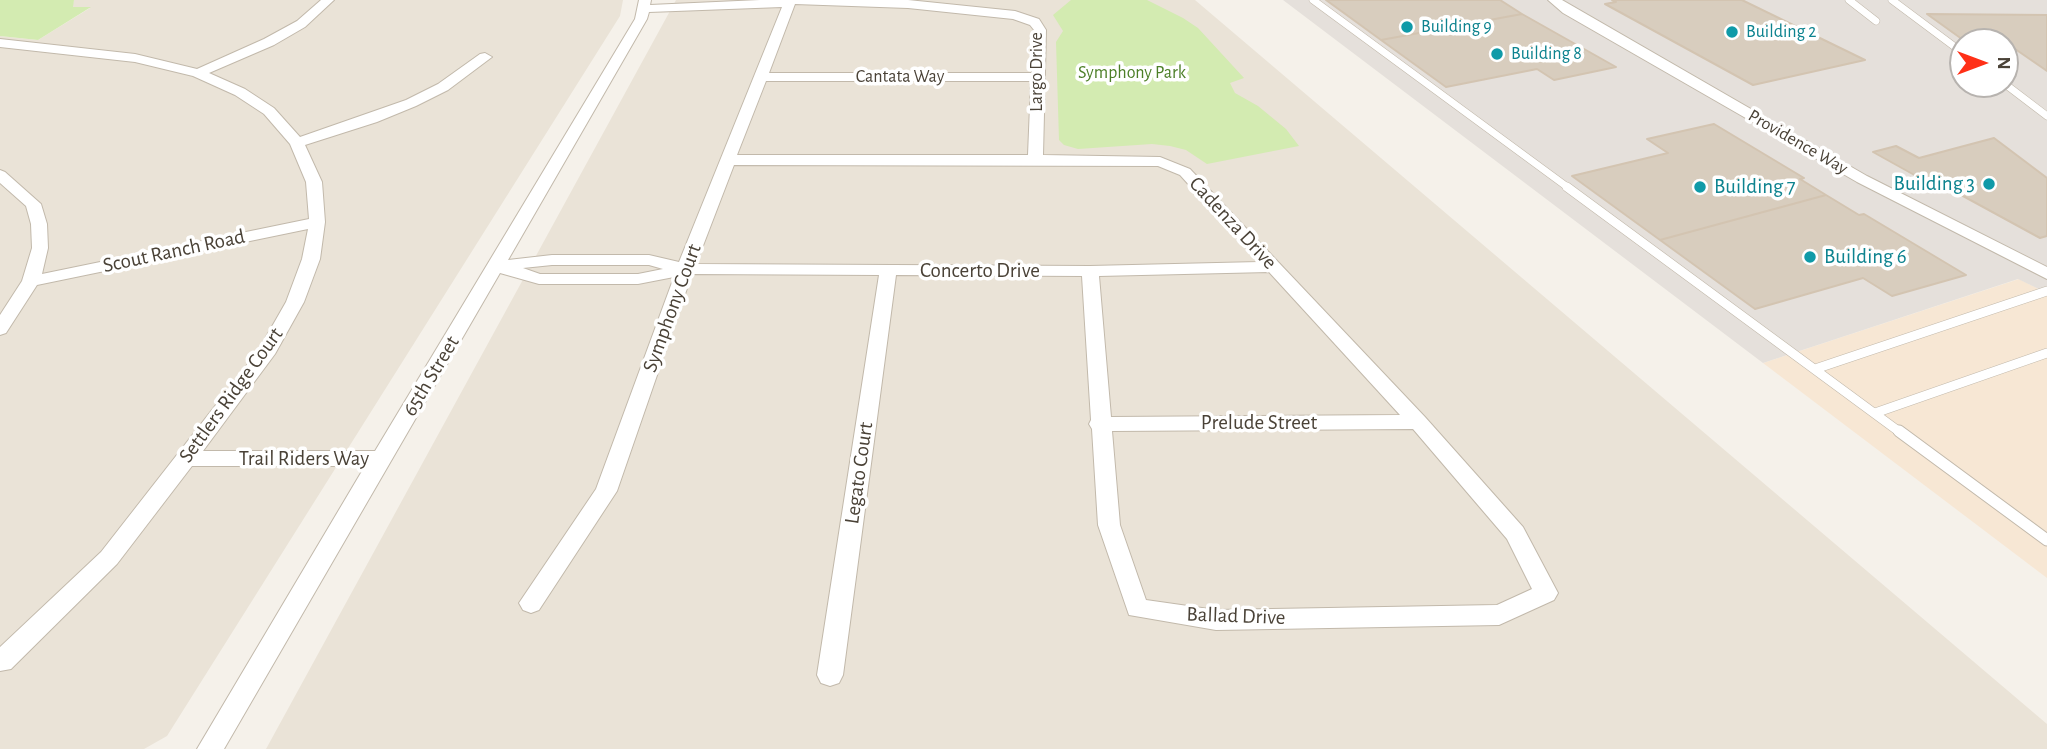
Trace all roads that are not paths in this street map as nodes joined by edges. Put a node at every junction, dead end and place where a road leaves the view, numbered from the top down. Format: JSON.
{"nodes":[{"id":1,"x":328,"y":0,"type":"edge"},
{"id":2,"x":716,"y":0,"type":"edge"},
{"id":3,"x":766,"y":0,"type":"edge"},
{"id":4,"x":1313,"y":0,"type":"edge"},
{"id":5,"x":1554,"y":0,"type":"edge"},
{"id":6,"x":1849,"y":0,"type":"edge"},
{"id":7,"x":1892,"y":0,"type":"edge"},
{"id":8,"x":790,"y":1,"type":"edge"},
{"id":9,"x":643,"y":4,"type":"edge"},
{"id":10,"x":1877,"y":21,"type":"dead end"},
{"id":11,"x":0,"y":43,"type":"edge"},
{"id":12,"x":1949,"y":43,"type":"edge"},
{"id":13,"x":485,"y":57,"type":"dead end"},
{"id":14,"x":198,"y":73,"type":"junction"},
{"id":15,"x":761,"y":76,"type":"junction"},
{"id":16,"x":1038,"y":77,"type":"junction"},
{"id":17,"x":2019,"y":95,"type":"edge"},
{"id":18,"x":2047,"y":116,"type":"edge"},
{"id":19,"x":298,"y":143,"type":"junction"},
{"id":20,"x":728,"y":160,"type":"junction"},
{"id":21,"x":1035,"y":160,"type":"junction"},
{"id":22,"x":0,"y":175,"type":"edge"},
{"id":23,"x":317,"y":222,"type":"junction"},
{"id":24,"x":497,"y":266,"type":"junction"},
{"id":25,"x":1275,"y":267,"type":"junction"},
{"id":26,"x":685,"y":269,"type":"junction"},
{"id":27,"x":888,"y":270,"type":"junction"},
{"id":28,"x":1090,"y":271,"type":"junction"},
{"id":29,"x":2047,"y":274,"type":"edge"},
{"id":30,"x":31,"y":281,"type":"junction"},
{"id":31,"x":2047,"y":291,"type":"edge"},
{"id":32,"x":0,"y":329,"type":"edge"},
{"id":33,"x":2047,"y":354,"type":"edge"},
{"id":34,"x":1815,"y":369,"type":"junction"},
{"id":35,"x":1875,"y":413,"type":"junction"},
{"id":36,"x":1418,"y":422,"type":"junction"},
{"id":37,"x":1100,"y":424,"type":"junction"},
{"id":38,"x":186,"y":458,"type":"junction"},
{"id":39,"x":380,"y":459,"type":"junction"},
{"id":40,"x":2047,"y":540,"type":"edge"},
{"id":41,"x":1546,"y":593,"type":"joint"},
{"id":42,"x":531,"y":603,"type":"dead end"},
{"id":43,"x":2,"y":661,"type":"dead end"},
{"id":44,"x":830,"y":675,"type":"dead end"},
{"id":45,"x":210,"y":749,"type":"edge"}],
"edges":[{"from":1,"to":14,"type":"street"},
{"from":2,"to":9,"type":"street"},
{"from":3,"to":8,"type":"street","name":"Largo Drive"},
{"from":4,"to":34,"type":"lane"},
{"from":5,"to":29,"type":"street","name":"Providence Way"},
{"from":6,"to":10,"type":"lane"},
{"from":7,"to":12,"type":"lane"},
{"from":8,"to":9,"type":"street","name":"Largo Drive"},
{"from":8,"to":15,"type":"street","name":"Symphony Court"},
{"from":8,"to":16,"type":"street","name":"Largo Drive"},
{"from":9,"to":24,"type":"street","name":"65th Street"},
{"from":11,"to":14,"type":"street","name":"Settlers Ridge Court"},
{"from":13,"to":19,"type":"street"},
{"from":14,"to":19,"type":"street","name":"Settlers Ridge Court"},
{"from":15,"to":16,"type":"street","name":"Cantata Way"},
{"from":15,"to":20,"type":"street","name":"Symphony Court"},
{"from":16,"to":21,"type":"street","name":"Largo Drive"},
{"from":17,"to":18,"type":"lane"},
{"from":19,"to":23,"type":"street","name":"Settlers Ridge Court"},
{"from":20,"to":21,"type":"street","name":"Cadenza Drive"},
{"from":20,"to":26,"type":"street","name":"Symphony Court"},
{"from":21,"to":25,"type":"street","name":"Cadenza Drive"},
{"from":22,"to":30,"type":"street"},
{"from":23,"to":30,"type":"street","name":"Scout Ranch Road"},
{"from":23,"to":38,"type":"street","name":"Settlers Ridge Court"},
{"from":24,"to":26,"type":"street","name":"Concerto Drive"},
{"from":24,"to":39,"type":"street","name":"65th Street"},
{"from":25,"to":28,"type":"street","name":"Concerto Drive"},
{"from":25,"to":36,"type":"street","name":"Cadenza Drive"},
{"from":26,"to":27,"type":"street","name":"Concerto Drive"},
{"from":26,"to":42,"type":"street","name":"Symphony Court"},
{"from":27,"to":28,"type":"street","name":"Concerto Drive"},
{"from":27,"to":44,"type":"street","name":"Legato Court"},
{"from":28,"to":37,"type":"street","name":"Ballad Drive"},
{"from":30,"to":32,"type":"street"},
{"from":31,"to":34,"type":"lane"},
{"from":33,"to":35,"type":"lane"},
{"from":34,"to":35,"type":"lane"},
{"from":35,"to":40,"type":"lane"},
{"from":36,"to":37,"type":"street","name":"Prelude Street"},
{"from":36,"to":41,"type":"street","name":"Cadenza Drive"},
{"from":37,"to":41,"type":"street","name":"Ballad Drive"},
{"from":38,"to":39,"type":"street","name":"Trail Riders Way"},
{"from":38,"to":43,"type":"street","name":"Settlers Ridge Court"},
{"from":39,"to":45,"type":"street","name":"65th Street"}]}
